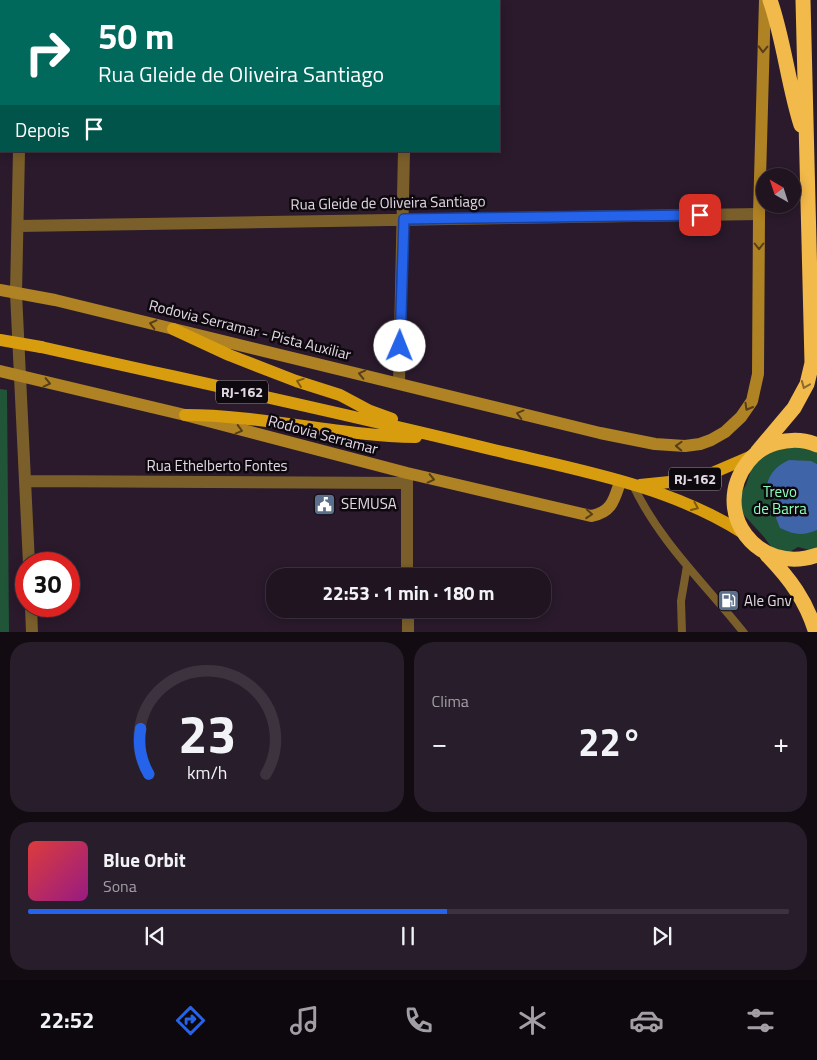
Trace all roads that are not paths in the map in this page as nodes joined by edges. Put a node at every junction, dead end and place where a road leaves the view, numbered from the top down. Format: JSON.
{"nodes":[{"id":1,"x":765,"y":0,"type":"edge"},
{"id":2,"x":770,"y":0,"type":"edge"},
{"id":3,"x":803,"y":0,"type":"edge"},
{"id":4,"x":807,"y":145,"type":"junction"},
{"id":5,"x":19,"y":152,"type":"edge"},
{"id":6,"x":404,"y":152,"type":"edge"},
{"id":7,"x":759,"y":214,"type":"junction"},
{"id":8,"x":404,"y":219,"type":"junction"},
{"id":9,"x":18,"y":226,"type":"junction"},
{"id":10,"x":0,"y":290,"type":"edge"},
{"id":11,"x":16,"y":293,"type":"junction"},
{"id":12,"x":173,"y":329,"type":"junction"},
{"id":13,"x":0,"y":340,"type":"edge"},
{"id":14,"x":0,"y":371,"type":"edge"},
{"id":15,"x":21,"y":376,"type":"junction"},
{"id":16,"x":399,"y":383,"type":"junction"},
{"id":17,"x":185,"y":415,"type":"junction"},
{"id":18,"x":444,"y":437,"type":"junction"},
{"id":19,"x":817,"y":444,"type":"edge"},
{"id":20,"x":755,"y":454,"type":"junction"},
{"id":21,"x":407,"y":478,"type":"junction"},
{"id":22,"x":26,"y":481,"type":"junction"},
{"id":23,"x":627,"y":483,"type":"junction"},
{"id":24,"x":743,"y":533,"type":"junction"},
{"id":25,"x":29,"y":552,"type":"edge"},
{"id":26,"x":766,"y":554,"type":"junction"},
{"id":27,"x":817,"y":555,"type":"edge"},
{"id":28,"x":687,"y":566,"type":"junction"},
{"id":29,"x":408,"y":568,"type":"edge"},
{"id":30,"x":31,"y":617,"type":"edge"},
{"id":31,"x":408,"y":618,"type":"edge"},
{"id":32,"x":32,"y":632,"type":"edge"},
{"id":33,"x":408,"y":632,"type":"edge"},
{"id":34,"x":682,"y":632,"type":"edge"},
{"id":35,"x":744,"y":632,"type":"edge"},
{"id":36,"x":816,"y":632,"type":"edge"}],
"edges":[{"from":1,"to":7,"type":"main road","name":"Rodovia Serramar - Pista Auxiliar","one_way":true},
{"from":2,"to":4,"type":"highway"},
{"from":3,"to":4,"type":"highway"},
{"from":4,"to":20,"type":"highway","one_way":true},
{"from":5,"to":9,"type":"street"},
{"from":6,"to":8,"type":"street"},
{"from":7,"to":8,"type":"street","name":"Rua Gleide de Oliveira Santiago"},
{"from":7,"to":16,"type":"main road","name":"Rodovia Serramar - Pista Auxiliar","one_way":true},
{"from":8,"to":9,"type":"street","name":"Rua Gleide de Oliveira Santiago"},
{"from":8,"to":16,"type":"street"},
{"from":9,"to":11,"type":"street"},
{"from":10,"to":11,"type":"main road","name":"Rodovia Serramar - Pista Auxiliar"},
{"from":12,"to":11,"type":"main road","name":"Rodovia Serramar - Pista Auxiliar","one_way":true},
{"from":11,"to":15,"type":"street"},
{"from":16,"to":12,"type":"main road","name":"Rodovia Serramar - Pista Auxiliar","one_way":true},
{"from":18,"to":12,"type":"main road","one_way":true},
{"from":13,"to":18,"type":"main road","name":"Rodovia Serramar","number":"RJ-162","bridge":true},
{"from":14,"to":15,"type":"main road","name":"Rodovia Serramar"},
{"from":15,"to":17,"type":"main road","name":"Rodovia Serramar","one_way":true},
{"from":15,"to":22,"type":"street"},
{"from":17,"to":18,"type":"main road"},
{"from":17,"to":21,"type":"main road","name":"Rodovia Serramar","one_way":true},
{"from":18,"to":23,"type":"main road","name":"Rodovia Serramar","number":"RJ-162"},
{"from":19,"to":20,"type":"highway"},
{"from":20,"to":23,"type":"main road","name":"Rodovia Serramar","number":"RJ-162"},
{"from":20,"to":24,"type":"highway"},
{"from":21,"to":22,"type":"street","name":"Rua Ethelberto Fontes"},
{"from":21,"to":23,"type":"main road","name":"Rodovia Serramar","one_way":true},
{"from":21,"to":29,"type":"street"},
{"from":22,"to":25,"type":"street"},
{"from":23,"to":24,"type":"main road","name":"Rodovia Serramar","number":"RJ-162","one_way":true},
{"from":23,"to":28,"type":"lane"},
{"from":24,"to":26,"type":"highway"},
{"from":26,"to":27,"type":"highway"},
{"from":26,"to":36,"type":"highway"},
{"from":28,"to":34,"type":"lane"},
{"from":28,"to":35,"type":"lane"},
{"from":30,"to":32,"type":"street"},
{"from":31,"to":33,"type":"street"}]}
